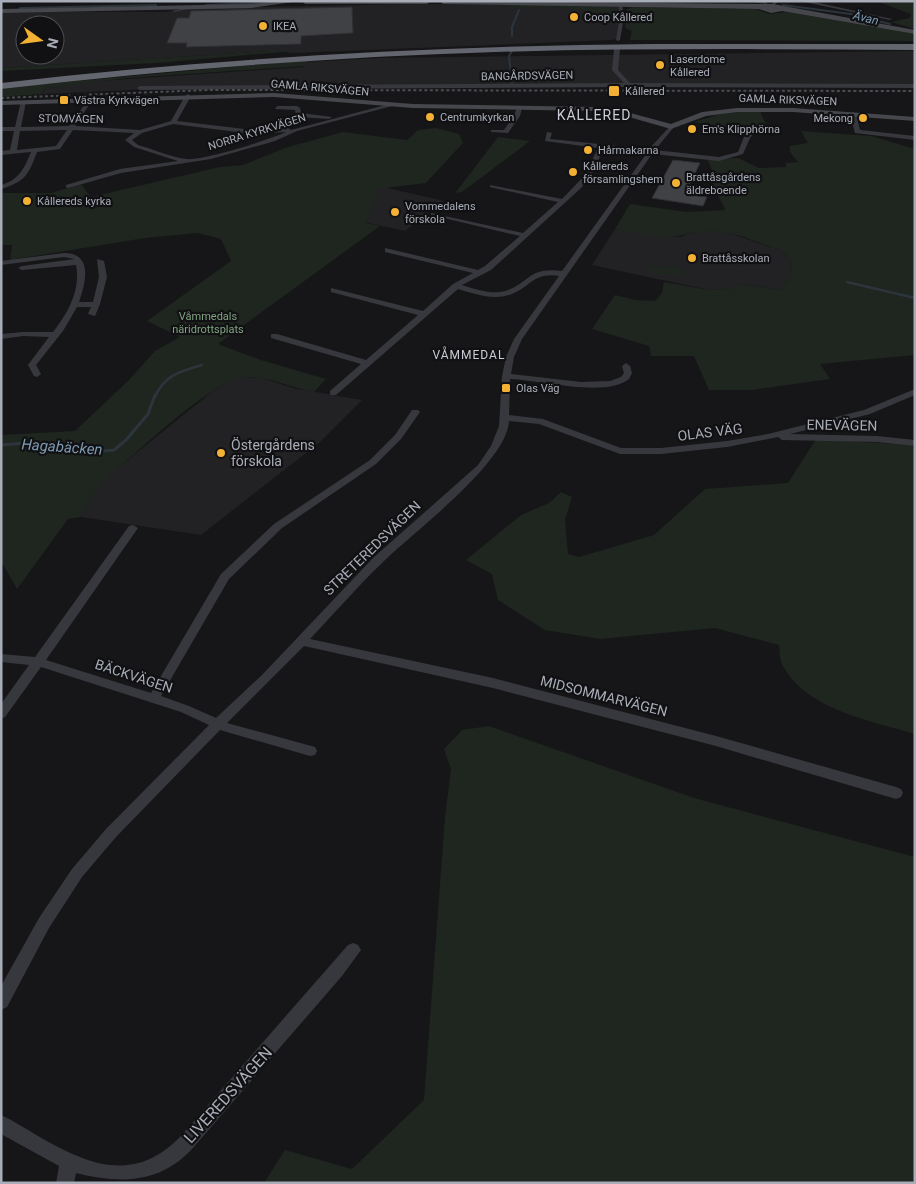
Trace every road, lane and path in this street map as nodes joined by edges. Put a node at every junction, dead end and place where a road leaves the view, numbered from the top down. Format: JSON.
{"nodes":[{"id":1,"x":802,"y":1,"type":"edge"},
{"id":2,"x":435,"y":3,"type":"edge"},
{"id":3,"x":619,"y":3,"type":"edge"},
{"id":4,"x":184,"y":4,"type":"edge"},
{"id":5,"x":297,"y":4,"type":"edge"},
{"id":6,"x":774,"y":4,"type":"edge"},
{"id":7,"x":192,"y":7,"type":"junction"},
{"id":8,"x":762,"y":7,"type":"junction"},
{"id":9,"x":782,"y":9,"type":"junction"},
{"id":10,"x":1,"y":11,"type":"edge"},
{"id":11,"x":174,"y":11,"type":"dead end"},
{"id":12,"x":890,"y":19,"type":"dead end"},
{"id":13,"x":915,"y":32,"type":"edge"},
{"id":14,"x":618,"y":40,"type":"dead end"},
{"id":15,"x":915,"y":45,"type":"edge"},
{"id":16,"x":617,"y":49,"type":"dead end"},
{"id":17,"x":186,"y":63,"type":"junction"},
{"id":18,"x":28,"y":72,"type":"dead end"},
{"id":19,"x":1,"y":82,"type":"edge"},
{"id":20,"x":628,"y":85,"type":"junction"},
{"id":21,"x":1,"y":86,"type":"edge"},
{"id":22,"x":915,"y":86,"type":"edge"},
{"id":23,"x":140,"y":88,"type":"dead end"},
{"id":24,"x":188,"y":96,"type":"junction"},
{"id":25,"x":90,"y":99,"type":"junction"},
{"id":26,"x":24,"y":102,"type":"junction"},
{"id":27,"x":1,"y":103,"type":"edge"},
{"id":28,"x":393,"y":105,"type":"junction"},
{"id":29,"x":276,"y":108,"type":"dead end"},
{"id":30,"x":519,"y":108,"type":"junction"},
{"id":31,"x":853,"y":114,"type":"junction"},
{"id":32,"x":341,"y":117,"type":"junction"},
{"id":33,"x":637,"y":117,"type":"junction"},
{"id":34,"x":915,"y":119,"type":"edge"},
{"id":35,"x":173,"y":122,"type":"junction"},
{"id":36,"x":671,"y":127,"type":"junction"},
{"id":37,"x":71,"y":128,"type":"junction"},
{"id":38,"x":1,"y":129,"type":"edge"},
{"id":39,"x":17,"y":129,"type":"junction"},
{"id":40,"x":295,"y":130,"type":"junction"},
{"id":41,"x":493,"y":130,"type":"dead end"},
{"id":42,"x":140,"y":132,"type":"junction"},
{"id":43,"x":549,"y":133,"type":"dead end"},
{"id":44,"x":751,"y":133,"type":"dead end"},
{"id":45,"x":662,"y":136,"type":"junction"},
{"id":46,"x":915,"y":138,"type":"edge"},
{"id":47,"x":602,"y":146,"type":"junction"},
{"id":48,"x":34,"y":150,"type":"junction"},
{"id":49,"x":650,"y":151,"type":"junction"},
{"id":50,"x":13,"y":152,"type":"junction"},
{"id":51,"x":1,"y":153,"type":"edge"},
{"id":52,"x":187,"y":162,"type":"junction"},
{"id":53,"x":68,"y":186,"type":"dead end"},
{"id":54,"x":492,"y":186,"type":"dead end"},
{"id":55,"x":1,"y":187,"type":"edge"},
{"id":56,"x":563,"y":201,"type":"junction"},
{"id":57,"x":433,"y":214,"type":"dead end"},
{"id":58,"x":524,"y":235,"type":"junction"},
{"id":59,"x":388,"y":250,"type":"dead end"},
{"id":60,"x":100,"y":261,"type":"dead end"},
{"id":61,"x":80,"y":262,"type":"junction"},
{"id":62,"x":1,"y":263,"type":"edge"},
{"id":63,"x":1,"y":271,"type":"edge"},
{"id":64,"x":480,"y":273,"type":"junction"},
{"id":65,"x":564,"y":274,"type":"junction"},
{"id":66,"x":456,"y":286,"type":"junction"},
{"id":67,"x":334,"y":290,"type":"dead end"},
{"id":68,"x":96,"y":304,"type":"junction"},
{"id":69,"x":74,"y":305,"type":"junction"},
{"id":70,"x":92,"y":314,"type":"dead end"},
{"id":71,"x":423,"y":314,"type":"junction"},
{"id":72,"x":54,"y":335,"type":"junction"},
{"id":73,"x":274,"y":336,"type":"dead end"},
{"id":74,"x":1,"y":337,"type":"edge"},
{"id":75,"x":367,"y":363,"type":"junction"},
{"id":76,"x":626,"y":366,"type":"dead end"},
{"id":77,"x":37,"y":374,"type":"dead end"},
{"id":78,"x":506,"y":376,"type":"junction"},
{"id":79,"x":915,"y":392,"type":"edge"},
{"id":80,"x":333,"y":393,"type":"dead end"},
{"id":81,"x":415,"y":412,"type":"dead end"},
{"id":82,"x":506,"y":418,"type":"junction"},
{"id":83,"x":768,"y":437,"type":"junction"},
{"id":84,"x":915,"y":443,"type":"edge"},
{"id":85,"x":133,"y":528,"type":"dead end"},
{"id":86,"x":301,"y":641,"type":"junction"},
{"id":87,"x":1,"y":658,"type":"edge"},
{"id":88,"x":38,"y":662,"type":"junction"},
{"id":89,"x":154,"y":698,"type":"junction"},
{"id":90,"x":1,"y":714,"type":"edge"},
{"id":91,"x":218,"y":724,"type":"junction"},
{"id":92,"x":310,"y":751,"type":"dead end"},
{"id":93,"x":896,"y":793,"type":"dead end"},
{"id":94,"x":353,"y":950,"type":"dead end"},
{"id":95,"x":1,"y":1002,"type":"edge"},
{"id":96,"x":1,"y":1124,"type":"edge"},
{"id":97,"x":69,"y":1162,"type":"junction"},
{"id":98,"x":65,"y":1183,"type":"edge"}],
"edges":[{"from":1,"to":12,"type":"street"},
{"from":2,"to":3,"type":"street"},
{"from":2,"to":5,"type":"street"},
{"from":3,"to":8,"type":"street"},
{"from":3,"to":14,"type":"street"},
{"from":4,"to":7,"type":"street"},
{"from":4,"to":10,"type":"street"},
{"from":5,"to":7,"type":"street"},
{"from":6,"to":8,"type":"street"},
{"from":6,"to":9,"type":"street"},
{"from":7,"to":11,"type":"street"},
{"from":8,"to":9,"type":"street"},
{"from":9,"to":13,"type":"street"},
{"from":15,"to":17,"type":"highway"},
{"from":15,"to":21,"type":"highway"},
{"from":16,"to":20,"type":"street"},
{"from":17,"to":18,"type":"highway"},
{"from":17,"to":19,"type":"highway"},
{"from":20,"to":22,"type":"street","name":"BANGÅRDSVÄGEN"},
{"from":20,"to":23,"type":"street","name":"BANGÅRDSVÄGEN"},
{"from":24,"to":25,"type":"street","name":"GAMLA RIKSVÄGEN"},
{"from":24,"to":28,"type":"street","name":"GAMLA RIKSVÄGEN"},
{"from":24,"to":35,"type":"street"},
{"from":25,"to":26,"type":"street","name":"GAMLA RIKSVÄGEN"},
{"from":25,"to":37,"type":"street"},
{"from":26,"to":27,"type":"street","name":"GAMLA RIKSVÄGEN"},
{"from":26,"to":39,"type":"street"},
{"from":28,"to":30,"type":"street","name":"GAMLA RIKSVÄGEN"},
{"from":28,"to":32,"type":"street","name":"NORRA KYRKVÄGEN"},
{"from":29,"to":32,"type":"street"},
{"from":30,"to":33,"type":"street","name":"GAMLA RIKSVÄGEN"},
{"from":30,"to":41,"type":"street"},
{"from":31,"to":34,"type":"street","name":"GAMLA RIKSVÄGEN"},
{"from":31,"to":36,"type":"street","name":"GAMLA RIKSVÄGEN"},
{"from":31,"to":46,"type":"street","name":"GAMLA RIKSVÄGEN"},
{"from":32,"to":40,"type":"street","name":"NORRA KYRKVÄGEN"},
{"from":33,"to":36,"type":"street","name":"GAMLA RIKSVÄGEN"},
{"from":33,"to":45,"type":"street","name":"GAMLA RIKSVÄGEN"},
{"from":35,"to":40,"type":"street"},
{"from":35,"to":42,"type":"street"},
{"from":36,"to":45,"type":"street","name":"STRETEREDSVÄGEN"},
{"from":37,"to":39,"type":"street","name":"STOMVÄGEN"},
{"from":37,"to":42,"type":"street","name":"STOMVÄGEN"},
{"from":37,"to":48,"type":"street"},
{"from":38,"to":39,"type":"street","name":"STOMVÄGEN"},
{"from":39,"to":50,"type":"street"},
{"from":40,"to":52,"type":"street","name":"NORRA KYRKVÄGEN"},
{"from":42,"to":52,"type":"street"},
{"from":43,"to":47,"type":"street"},
{"from":44,"to":49,"type":"street"},
{"from":45,"to":49,"type":"street","name":"STRETEREDSVÄGEN"},
{"from":47,"to":49,"type":"street"},
{"from":47,"to":56,"type":"street"},
{"from":48,"to":50,"type":"street"},
{"from":48,"to":55,"type":"street"},
{"from":49,"to":65,"type":"street","name":"STRETEREDSVÄGEN"},
{"from":50,"to":51,"type":"street"},
{"from":52,"to":53,"type":"street","name":"NORRA KYRKVÄGEN"},
{"from":54,"to":56,"type":"street"},
{"from":56,"to":58,"type":"street"},
{"from":57,"to":58,"type":"street"},
{"from":58,"to":64,"type":"street"},
{"from":59,"to":64,"type":"street"},
{"from":60,"to":68,"type":"street"},
{"from":61,"to":62,"type":"street"},
{"from":61,"to":63,"type":"street"},
{"from":61,"to":69,"type":"street"},
{"from":64,"to":66,"type":"street"},
{"from":65,"to":66,"type":"street"},
{"from":65,"to":78,"type":"street","name":"STRETEREDSVÄGEN"},
{"from":66,"to":71,"type":"street"},
{"from":67,"to":71,"type":"street"},
{"from":68,"to":69,"type":"street"},
{"from":68,"to":70,"type":"street"},
{"from":69,"to":72,"type":"street"},
{"from":71,"to":75,"type":"street"},
{"from":72,"to":74,"type":"street"},
{"from":72,"to":77,"type":"street"},
{"from":73,"to":75,"type":"street"},
{"from":75,"to":80,"type":"street"},
{"from":76,"to":78,"type":"street"},
{"from":78,"to":82,"type":"street","name":"STRETEREDSVÄGEN"},
{"from":79,"to":83,"type":"street","name":"OLAS VÄG"},
{"from":81,"to":89,"type":"street"},
{"from":82,"to":83,"type":"street","name":"OLAS VÄG"},
{"from":82,"to":86,"type":"street","name":"STRETEREDSVÄGEN"},
{"from":83,"to":84,"type":"street","name":"ENEVÄGEN"},
{"from":85,"to":88,"type":"street"},
{"from":86,"to":91,"type":"street","name":"STRETEREDSVÄGEN"},
{"from":86,"to":93,"type":"street","name":"MIDSOMMARVÄGEN"},
{"from":87,"to":88,"type":"street","name":"BÄCKVÄGEN"},
{"from":88,"to":89,"type":"street","name":"BÄCKVÄGEN"},
{"from":88,"to":90,"type":"street"},
{"from":89,"to":91,"type":"street","name":"BÄCKVÄGEN"},
{"from":91,"to":92,"type":"street"},
{"from":91,"to":95,"type":"street","name":"STRETEREDSVÄGEN"},
{"from":94,"to":97,"type":"street","name":"LIVEREDSVÄGEN"},
{"from":96,"to":97,"type":"street","name":"LIVEREDSVÄGEN"},
{"from":97,"to":98,"type":"street"}]}
